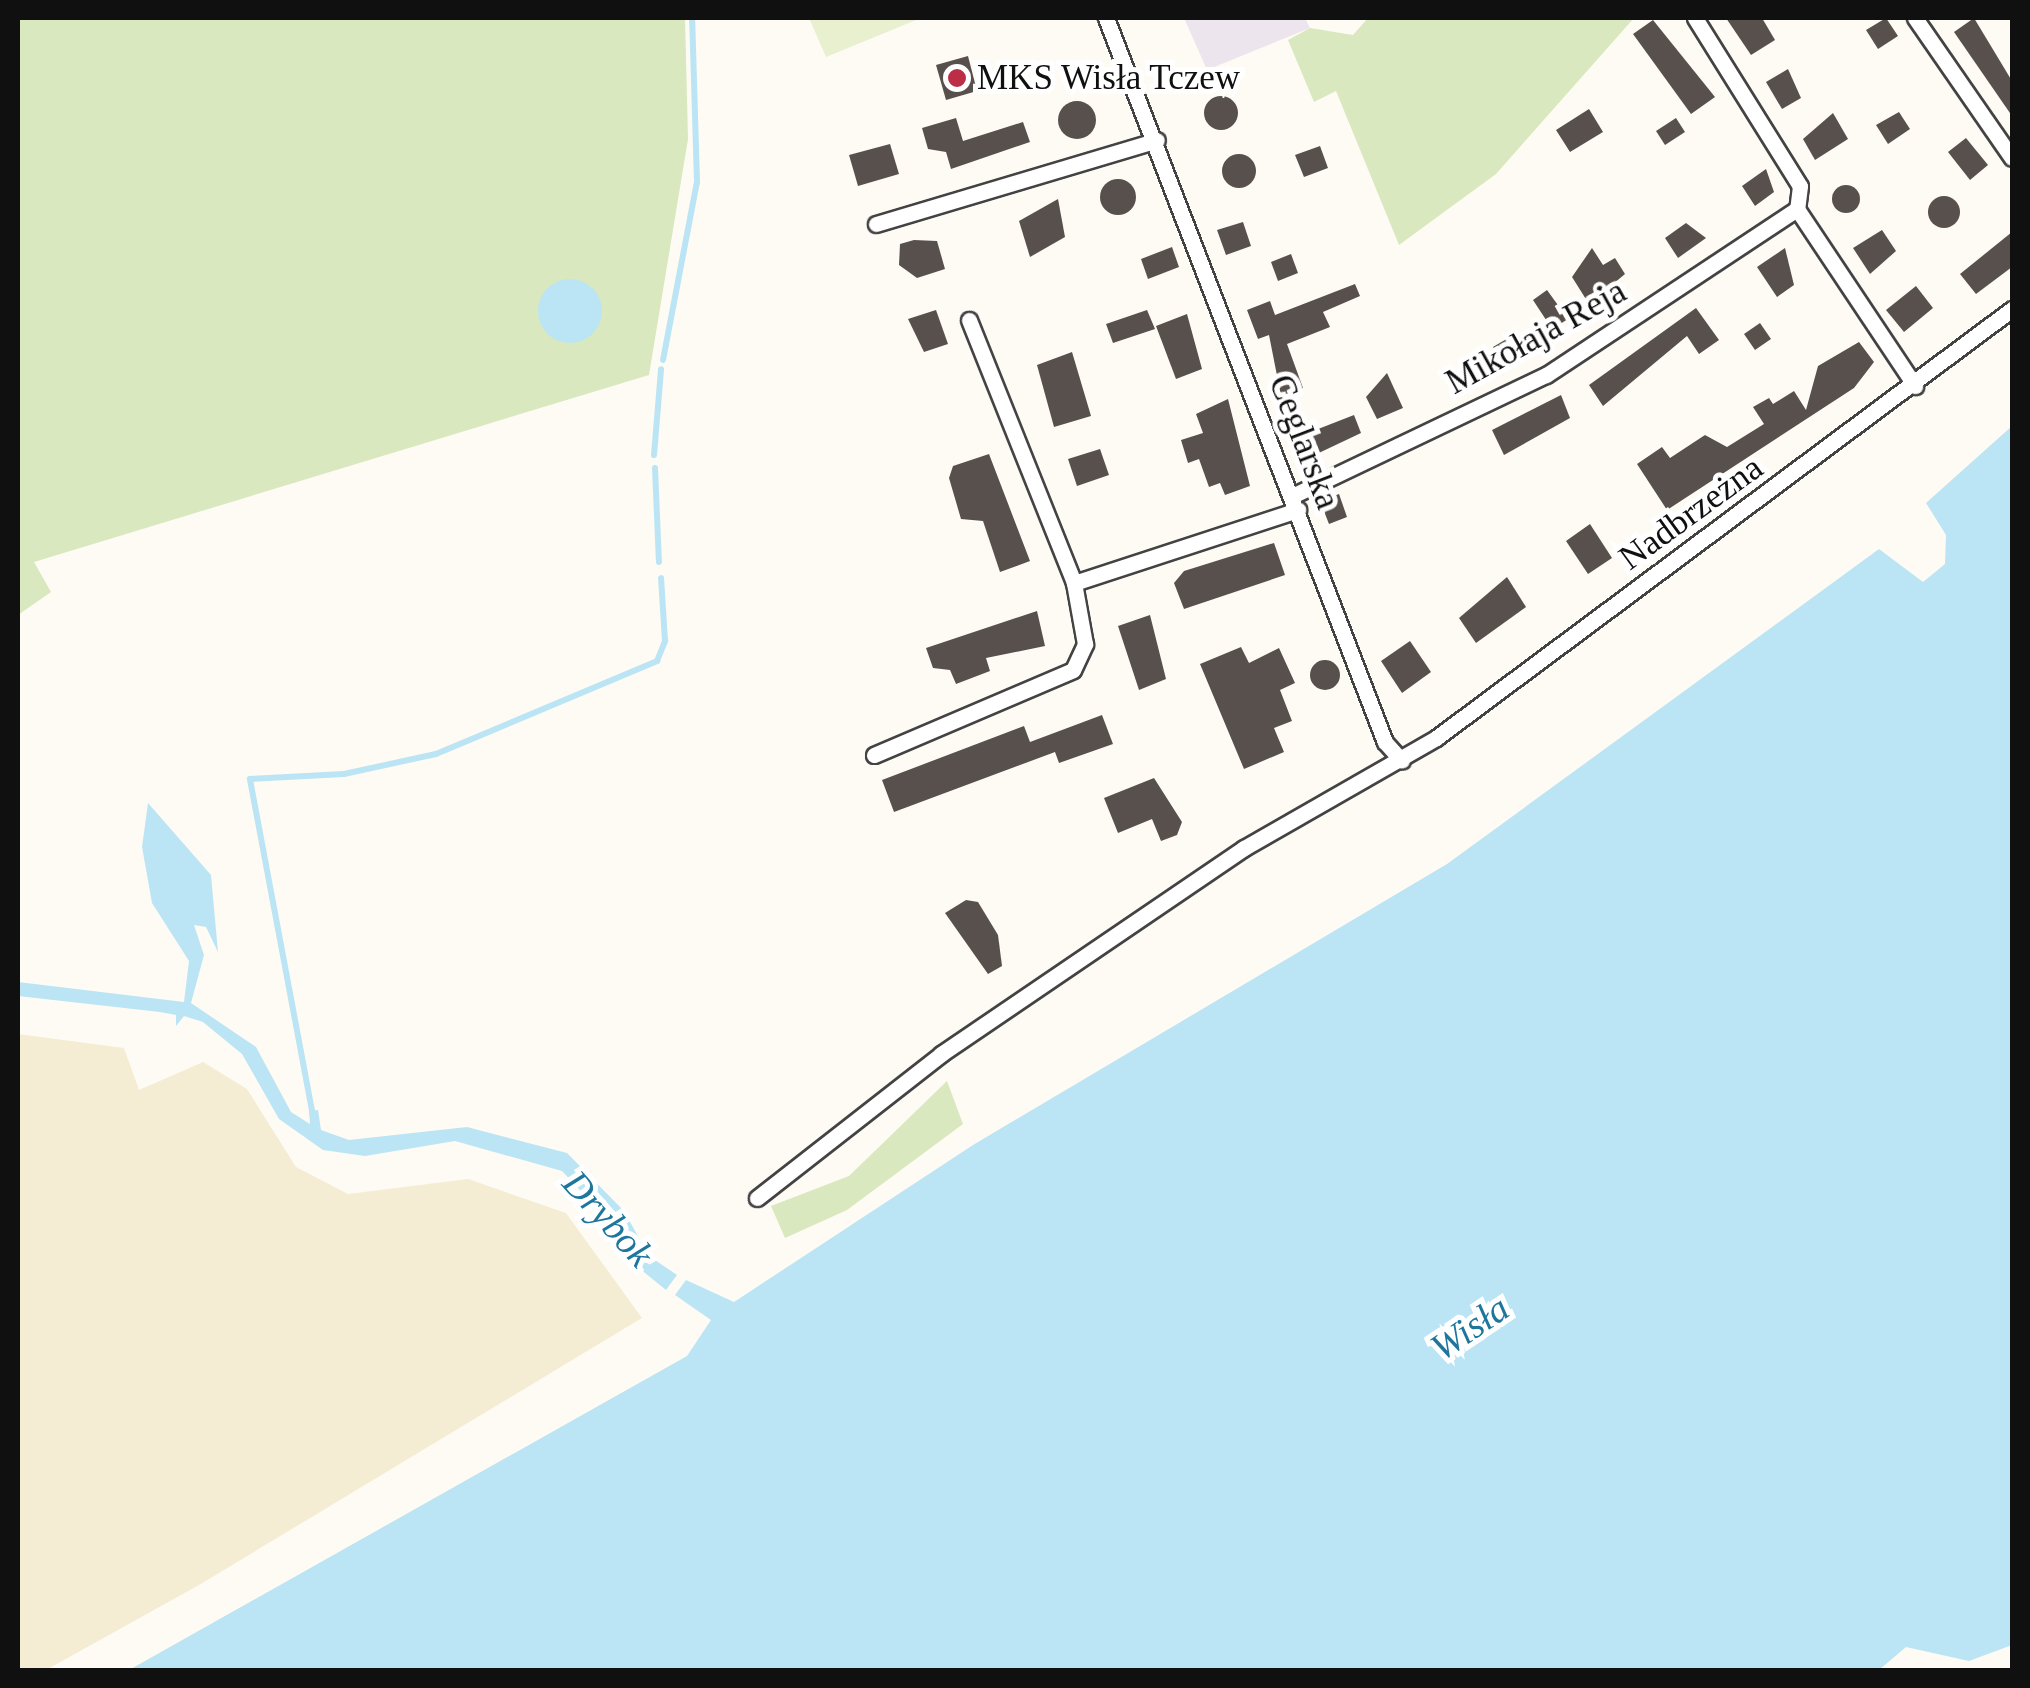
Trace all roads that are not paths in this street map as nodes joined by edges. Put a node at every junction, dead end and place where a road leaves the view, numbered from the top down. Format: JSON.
{"nodes":[{"id":1,"x":1106,"y":18,"type":"edge"},
{"id":2,"x":1695,"y":18,"type":"edge"},
{"id":3,"x":1915,"y":18,"type":"edge"},
{"id":4,"x":1157,"y":140,"type":"junction"},
{"id":5,"x":2012,"y":158,"type":"edge"},
{"id":6,"x":1797,"y":209,"type":"junction"},
{"id":7,"x":876,"y":224,"type":"dead end"},
{"id":8,"x":2012,"y":309,"type":"edge"},
{"id":9,"x":969,"y":320,"type":"dead end"},
{"id":10,"x":1915,"y":386,"type":"junction"},
{"id":11,"x":1295,"y":503,"type":"junction"},
{"id":12,"x":1074,"y":583,"type":"junction"},
{"id":13,"x":874,"y":754,"type":"dead end"},
{"id":14,"x":1402,"y":761,"type":"junction"},
{"id":15,"x":757,"y":1198,"type":"dead end"}],
"edges":[{"from":1,"to":4,"type":"street","name":"Ceglarska"},
{"from":2,"to":6,"type":"street"},
{"from":3,"to":5,"type":"street"},
{"from":4,"to":7,"type":"street"},
{"from":4,"to":11,"type":"street","name":"Ceglarska"},
{"from":6,"to":10,"type":"street"},
{"from":6,"to":11,"type":"street","name":"Mikołaja Reja"},
{"from":8,"to":10,"type":"street","name":"Nadbrzeżna"},
{"from":9,"to":12,"type":"street"},
{"from":10,"to":14,"type":"street","name":"Nadbrzeżna"},
{"from":11,"to":12,"type":"street","name":"Mikołaja Reja"},
{"from":11,"to":14,"type":"street","name":"Ceglarska"},
{"from":12,"to":13,"type":"street"},
{"from":14,"to":15,"type":"street","name":"Nadbrzeżna"}]}
